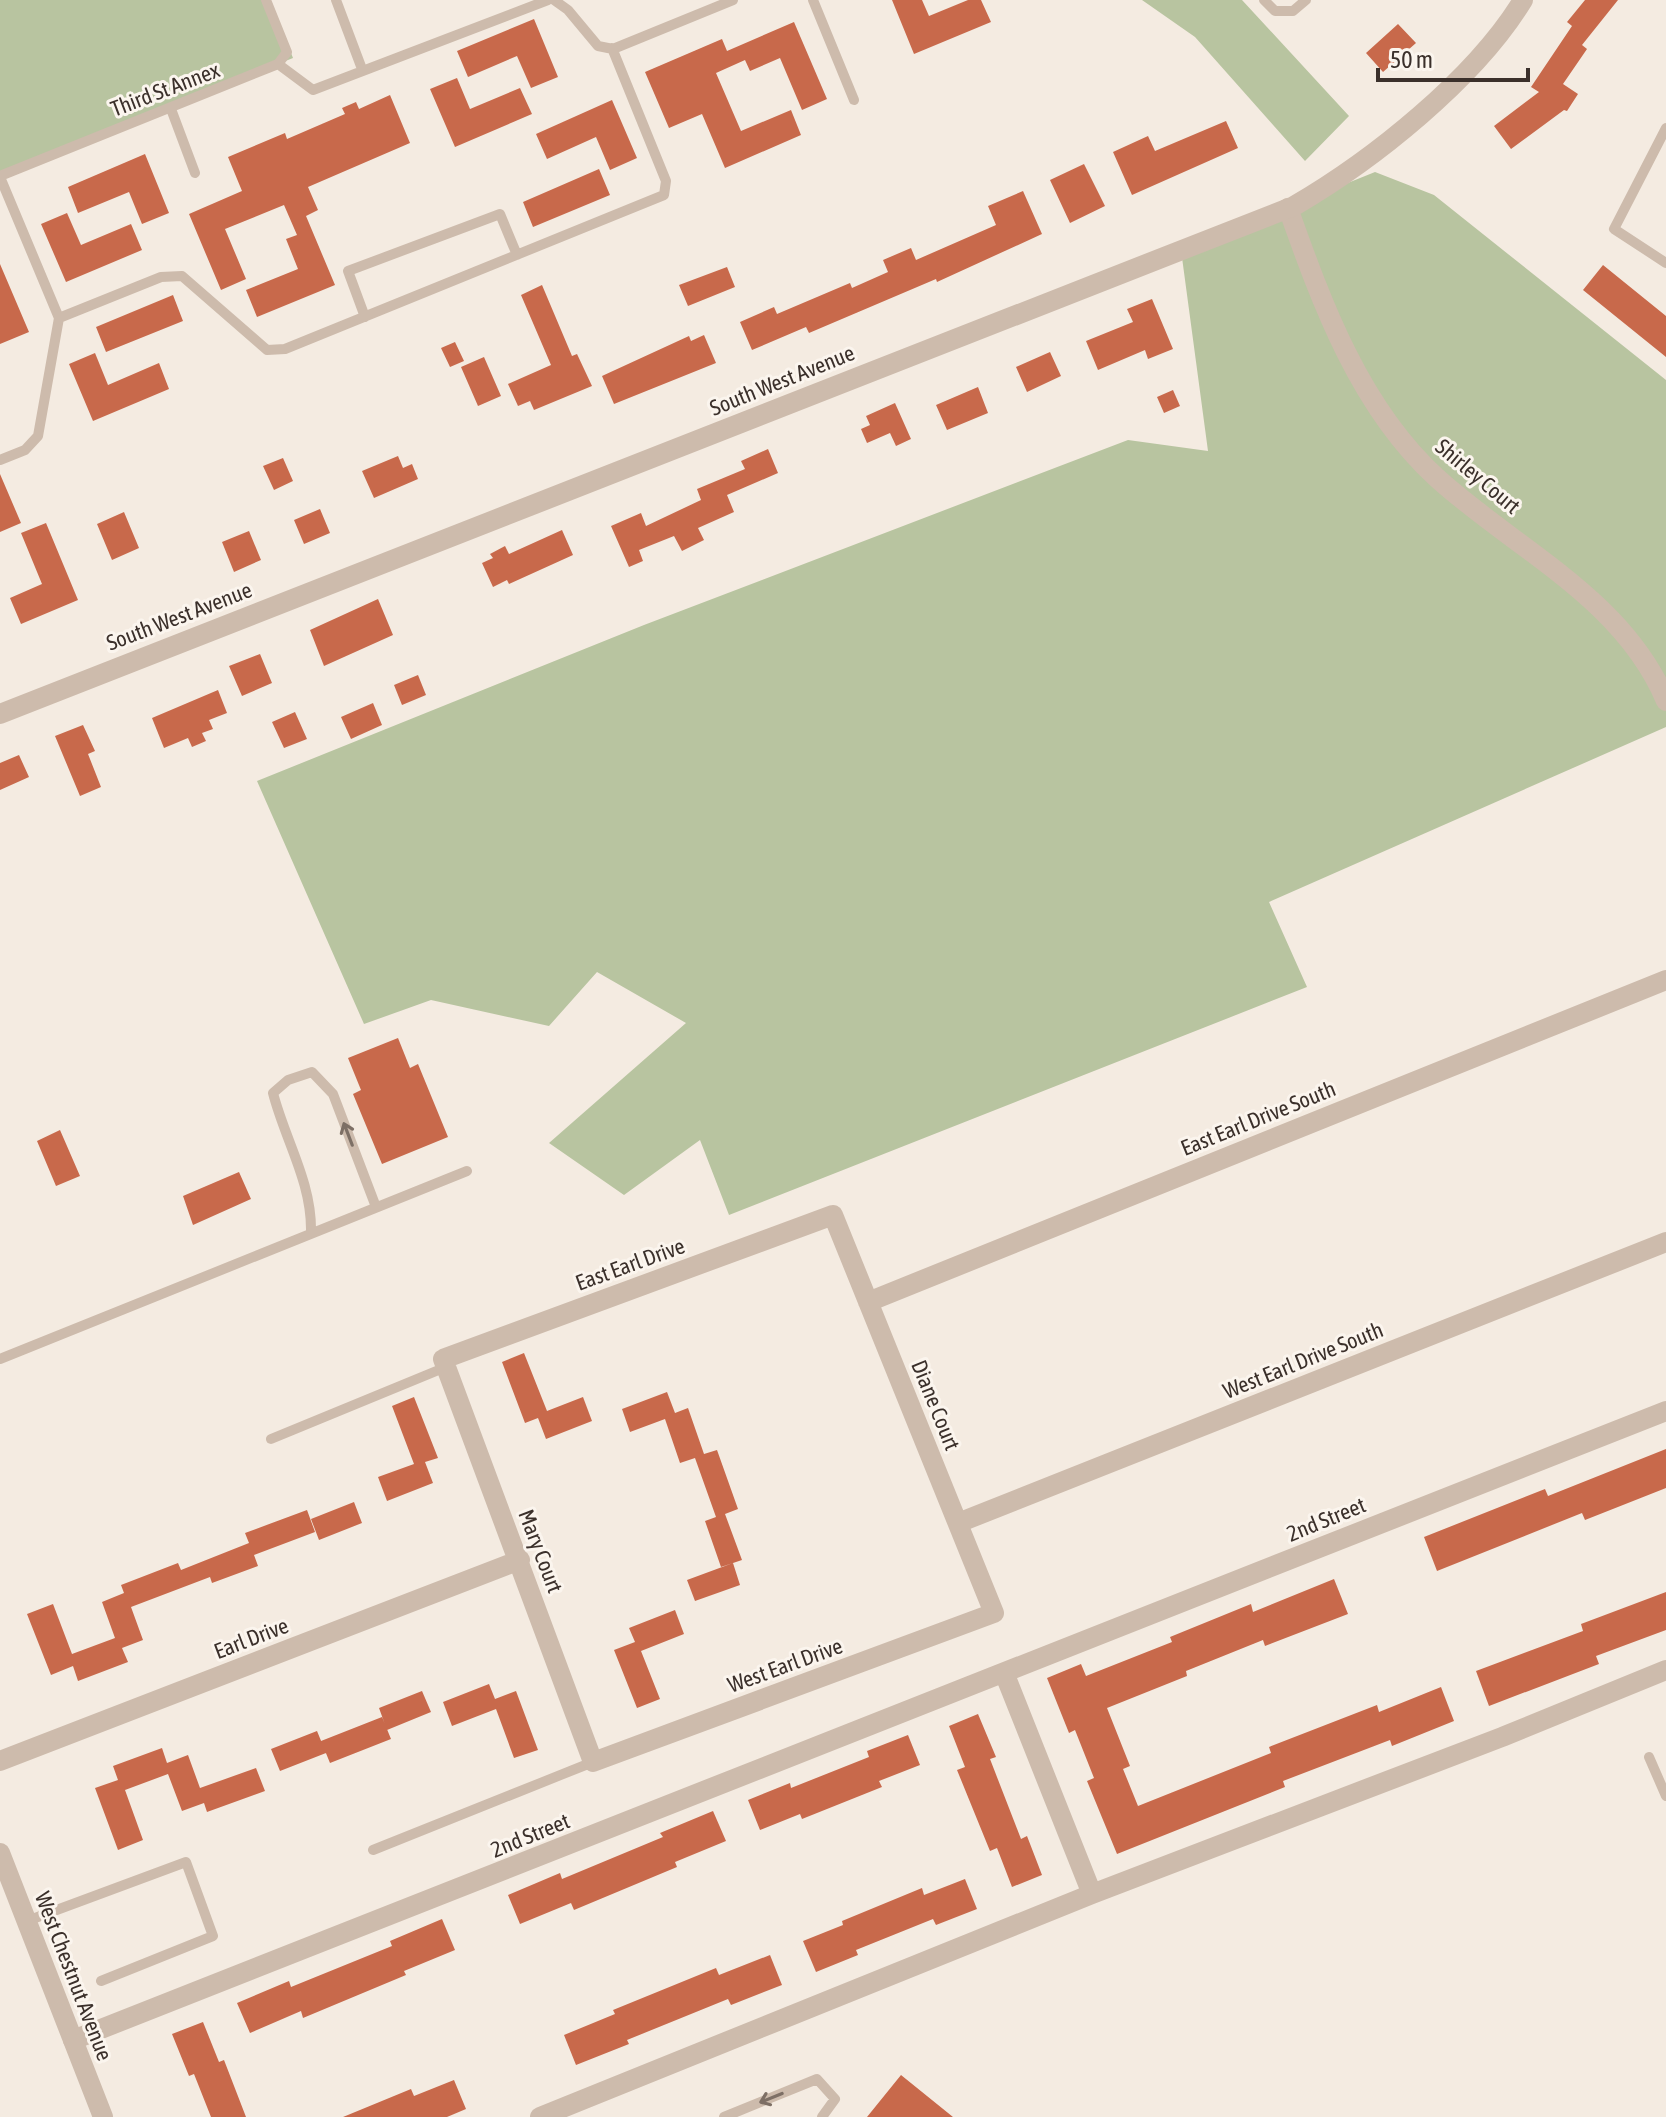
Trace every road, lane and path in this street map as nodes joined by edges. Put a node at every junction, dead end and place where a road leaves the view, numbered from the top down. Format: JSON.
{"nodes":[{"id":1,"x":266,"y":0,"type":"edge"},
{"id":2,"x":336,"y":0,"type":"edge"},
{"id":3,"x":551,"y":0,"type":"edge"},
{"id":4,"x":733,"y":0,"type":"edge"},
{"id":5,"x":813,"y":0,"type":"edge"},
{"id":6,"x":1264,"y":0,"type":"edge"},
{"id":7,"x":1306,"y":0,"type":"edge"},
{"id":8,"x":1523,"y":0,"type":"edge"},
{"id":9,"x":612,"y":48,"type":"junction"},
{"id":10,"x":278,"y":64,"type":"junction"},
{"id":11,"x":362,"y":69,"type":"junction"},
{"id":12,"x":854,"y":100,"type":"dead end"},
{"id":13,"x":171,"y":109,"type":"junction"},
{"id":14,"x":1666,"y":128,"type":"edge"},
{"id":15,"x":195,"y":173,"type":"dead end"},
{"id":16,"x":0,"y":177,"type":"edge"},
{"id":17,"x":1288,"y":208,"type":"junction"},
{"id":18,"x":517,"y":255,"type":"junction"},
{"id":19,"x":1666,"y":263,"type":"edge"},
{"id":20,"x":365,"y":317,"type":"junction"},
{"id":21,"x":59,"y":318,"type":"junction"},
{"id":22,"x":0,"y":460,"type":"edge"},
{"id":23,"x":1666,"y":701,"type":"edge"},
{"id":24,"x":2,"y":708,"type":"edge"},
{"id":25,"x":1666,"y":980,"type":"edge"},
{"id":26,"x":467,"y":1171,"type":"dead end"},
{"id":27,"x":376,"y":1207,"type":"junction"},
{"id":28,"x":833,"y":1215,"type":"joint"},
{"id":29,"x":311,"y":1232,"type":"junction"},
{"id":30,"x":1666,"y":1242,"type":"edge"},
{"id":31,"x":868,"y":1302,"type":"junction"},
{"id":32,"x":0,"y":1359,"type":"edge"},
{"id":33,"x":444,"y":1363,"type":"junction"},
{"id":34,"x":1666,"y":1411,"type":"edge"},
{"id":35,"x":271,"y":1439,"type":"dead end"},
{"id":36,"x":958,"y":1523,"type":"junction"},
{"id":37,"x":520,"y":1560,"type":"junction"},
{"id":38,"x":994,"y":1613,"type":"joint"},
{"id":39,"x":1666,"y":1670,"type":"edge"},
{"id":40,"x":1005,"y":1675,"type":"junction"},
{"id":41,"x":1649,"y":1757,"type":"dead end"},
{"id":42,"x":0,"y":1761,"type":"edge"},
{"id":43,"x":593,"y":1762,"type":"junction"},
{"id":44,"x":1666,"y":1796,"type":"edge"},
{"id":45,"x":373,"y":1850,"type":"dead end"},
{"id":46,"x":0,"y":1853,"type":"edge"},
{"id":47,"x":1092,"y":1894,"type":"junction"},
{"id":48,"x":27,"y":1921,"type":"junction"},
{"id":49,"x":101,"y":1981,"type":"dead end"},
{"id":50,"x":73,"y":2040,"type":"junction"},
{"id":51,"x":743,"y":2114,"type":"edge"},
{"id":52,"x":103,"y":2117,"type":"edge"},
{"id":53,"x":540,"y":2117,"type":"edge"},
{"id":54,"x":724,"y":2117,"type":"edge"},
{"id":55,"x":822,"y":2117,"type":"edge"}],
"edges":[{"from":1,"to":10,"type":"lane"},
{"from":2,"to":11,"type":"lane"},
{"from":3,"to":9,"type":"lane"},
{"from":3,"to":11,"type":"lane"},
{"from":4,"to":9,"type":"lane"},
{"from":5,"to":12,"type":"lane"},
{"from":6,"to":7,"type":"lane"},
{"from":8,"to":17,"type":"street","name":"South West Avenue"},
{"from":9,"to":18,"type":"lane"},
{"from":10,"to":11,"type":"lane"},
{"from":10,"to":13,"type":"lane","name":"Third St Annex"},
{"from":13,"to":15,"type":"lane"},
{"from":13,"to":16,"type":"lane","name":"Third St Annex"},
{"from":14,"to":19,"type":"lane"},
{"from":16,"to":21,"type":"lane"},
{"from":17,"to":23,"type":"street","name":"Shirley Court"},
{"from":17,"to":24,"type":"street","name":"South West Avenue"},
{"from":18,"to":20,"type":"lane"},
{"from":18,"to":20,"type":"lane"},
{"from":20,"to":21,"type":"lane"},
{"from":21,"to":22,"type":"lane"},
{"from":25,"to":31,"type":"street","name":"East Earl Drive South"},
{"from":26,"to":27,"type":"lane"},
{"from":27,"to":29,"type":"lane"},
{"from":27,"to":29,"type":"lane","one_way":true},
{"from":28,"to":31,"type":"street","name":"Diane Court"},
{"from":28,"to":33,"type":"street","name":"East Earl Drive"},
{"from":29,"to":32,"type":"lane"},
{"from":30,"to":36,"type":"street","name":"West Earl Drive South"},
{"from":31,"to":36,"type":"street","name":"Diane Court"},
{"from":33,"to":35,"type":"lane"},
{"from":33,"to":37,"type":"street","name":"Mary Court"},
{"from":34,"to":40,"type":"street","name":"2nd Street"},
{"from":36,"to":38,"type":"street","name":"Diane Court"},
{"from":37,"to":42,"type":"street","name":"Earl Drive"},
{"from":37,"to":43,"type":"street","name":"Mary Court"},
{"from":38,"to":43,"type":"street","name":"West Earl Drive"},
{"from":39,"to":47,"type":"street"},
{"from":40,"to":47,"type":"street"},
{"from":40,"to":50,"type":"street","name":"2nd Street"},
{"from":41,"to":44,"type":"lane"},
{"from":43,"to":45,"type":"lane"},
{"from":46,"to":48,"type":"street","name":"West Chestnut Avenue"},
{"from":47,"to":53,"type":"street"},
{"from":48,"to":49,"type":"lane"},
{"from":48,"to":50,"type":"street","name":"West Chestnut Avenue"},
{"from":50,"to":52,"type":"street","name":"West Chestnut Avenue"},
{"from":51,"to":54,"type":"lane"},
{"from":55,"to":51,"type":"lane","one_way":true}]}
